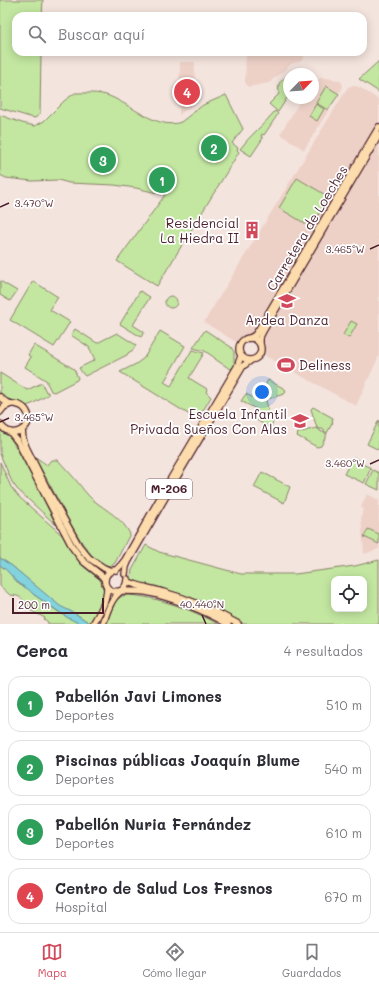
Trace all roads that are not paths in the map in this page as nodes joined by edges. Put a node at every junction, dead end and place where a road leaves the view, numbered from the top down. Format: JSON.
{"nodes":[{"id":1,"x":379,"y":127,"type":"edge"},
{"id":2,"x":379,"y":135,"type":"edge"},
{"id":3,"x":250,"y":338,"type":"junction"},
{"id":4,"x":260,"y":343,"type":"junction"},
{"id":5,"x":241,"y":356,"type":"junction"},
{"id":6,"x":250,"y":361,"type":"junction"},
{"id":7,"x":0,"y":398,"type":"edge"},
{"id":8,"x":11,"y":404,"type":"junction"},
{"id":9,"x":1,"y":409,"type":"edge"},
{"id":10,"x":0,"y":424,"type":"edge"},
{"id":11,"x":22,"y":430,"type":"junction"},
{"id":12,"x":11,"y":433,"type":"junction"},
{"id":13,"x":113,"y":570,"type":"junction"},
{"id":14,"x":125,"y":574,"type":"junction"},
{"id":15,"x":105,"y":580,"type":"junction"},
{"id":16,"x":127,"y":581,"type":"junction"},
{"id":17,"x":107,"y":588,"type":"junction"},
{"id":18,"x":120,"y":591,"type":"junction"},
{"id":19,"x":94,"y":624,"type":"edge"},
{"id":20,"x":103,"y":624,"type":"edge"},
{"id":21,"x":228,"y":624,"type":"edge"},
{"id":22,"x":238,"y":624,"type":"edge"}],
"edges":[{"from":1,"to":3,"type":"main road","name":"Carretera de Loeches","number":"M-206"},
{"from":2,"to":4,"type":"main road","name":"Carretera de Loeches","number":"M-206"},
{"from":3,"to":4,"type":"main road"},
{"from":3,"to":5,"type":"main road","number":"M-206"},
{"from":4,"to":6,"type":"main road","number":"M-206"},
{"from":5,"to":6,"type":"main road"},
{"from":5,"to":13,"type":"main road","number":"M-206"},
{"from":6,"to":14,"type":"main road","number":"M-206"},
{"from":7,"to":8,"type":"main road"},
{"from":8,"to":9,"type":"main road"},
{"from":8,"to":11,"type":"main road"},
{"from":10,"to":12,"type":"main road"},
{"from":11,"to":12,"type":"main road"},
{"from":11,"to":13,"type":"main road"},
{"from":12,"to":15,"type":"main road"},
{"from":13,"to":14,"type":"main road"},
{"from":13,"to":15,"type":"main road","number":"M-206"},
{"from":14,"to":16,"type":"main road"},
{"from":15,"to":17,"type":"main road"},
{"from":16,"to":18,"type":"main road"},
{"from":16,"to":22,"type":"main road"},
{"from":17,"to":18,"type":"main road"},
{"from":17,"to":19,"type":"main road"},
{"from":18,"to":20,"type":"main road"},
{"from":18,"to":21,"type":"main road"}]}
